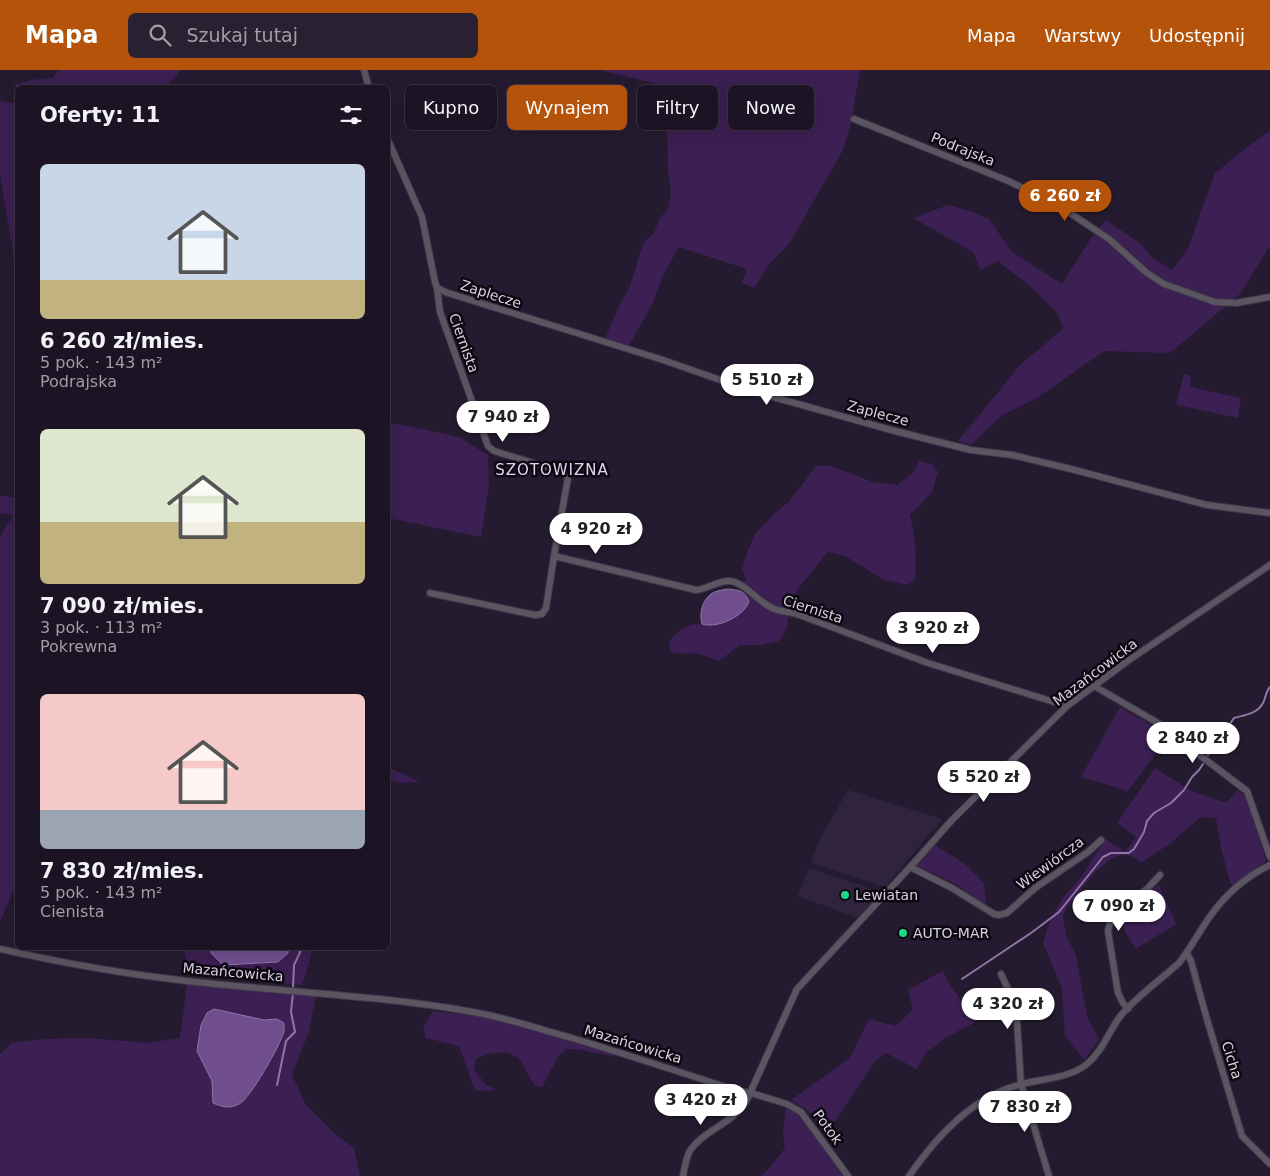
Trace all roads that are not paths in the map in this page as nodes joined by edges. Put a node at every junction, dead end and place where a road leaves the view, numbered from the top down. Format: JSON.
{"nodes":[{"id":1,"x":364,"y":70,"type":"edge"},
{"id":2,"x":368,"y":85,"type":"edge"},
{"id":3,"x":854,"y":119,"type":"dead end"},
{"id":4,"x":390,"y":145,"type":"edge"},
{"id":5,"x":437,"y":288,"type":"junction"},
{"id":6,"x":1270,"y":297,"type":"edge"},
{"id":7,"x":1270,"y":513,"type":"edge"},
{"id":8,"x":554,"y":556,"type":"junction"},
{"id":9,"x":1270,"y":565,"type":"edge"},
{"id":10,"x":1267,"y":571,"type":"edge"},
{"id":11,"x":430,"y":593,"type":"dead end"},
{"id":12,"x":1094,"y":686,"type":"junction"},
{"id":13,"x":1067,"y":706,"type":"junction"},
{"id":14,"x":1101,"y":840,"type":"dead end"},
{"id":15,"x":1270,"y":857,"type":"edge"},
{"id":16,"x":1270,"y":865,"type":"edge"},
{"id":17,"x":910,"y":867,"type":"junction"},
{"id":18,"x":1160,"y":875,"type":"dead end"},
{"id":19,"x":0,"y":948,"type":"edge"},
{"id":20,"x":1187,"y":953,"type":"junction"},
{"id":21,"x":1001,"y":974,"type":"dead end"},
{"id":22,"x":1128,"y":1009,"type":"junction"},
{"id":23,"x":1021,"y":1084,"type":"junction"},
{"id":24,"x":751,"y":1093,"type":"junction"},
{"id":25,"x":1270,"y":1164,"type":"edge"},
{"id":26,"x":683,"y":1176,"type":"edge"},
{"id":27,"x":848,"y":1176,"type":"edge"},
{"id":28,"x":909,"y":1176,"type":"edge"},
{"id":29,"x":1049,"y":1176,"type":"edge"}],
"edges":[{"from":1,"to":2,"type":"street"},
{"from":3,"to":6,"type":"street","name":"Podrajska"},
{"from":4,"to":5,"type":"street"},
{"from":5,"to":7,"type":"street","name":"Zaplecze"},
{"from":5,"to":8,"type":"street","name":"Ciernista"},
{"from":8,"to":11,"type":"street","name":"Ciernista"},
{"from":8,"to":13,"type":"street","name":"Ciernista"},
{"from":9,"to":10,"type":"street","name":"Mazańcowicka"},
{"from":10,"to":12,"type":"street","name":"Mazańcowicka"},
{"from":12,"to":13,"type":"street","name":"Mazańcowicka"},
{"from":12,"to":15,"type":"street"},
{"from":13,"to":17,"type":"street","name":"Mazańcowicka"},
{"from":14,"to":17,"type":"street","name":"Wiewiórcza"},
{"from":16,"to":20,"type":"street"},
{"from":17,"to":24,"type":"street","name":"Mazańcowicka"},
{"from":18,"to":22,"type":"street"},
{"from":19,"to":24,"type":"street","name":"Mazańcowicka"},
{"from":20,"to":22,"type":"street"},
{"from":20,"to":25,"type":"street","name":"Cicha"},
{"from":21,"to":23,"type":"street"},
{"from":22,"to":23,"type":"street"},
{"from":23,"to":28,"type":"street"},
{"from":23,"to":29,"type":"street"},
{"from":24,"to":26,"type":"street"},
{"from":24,"to":27,"type":"street","name":"Potok"}]}
